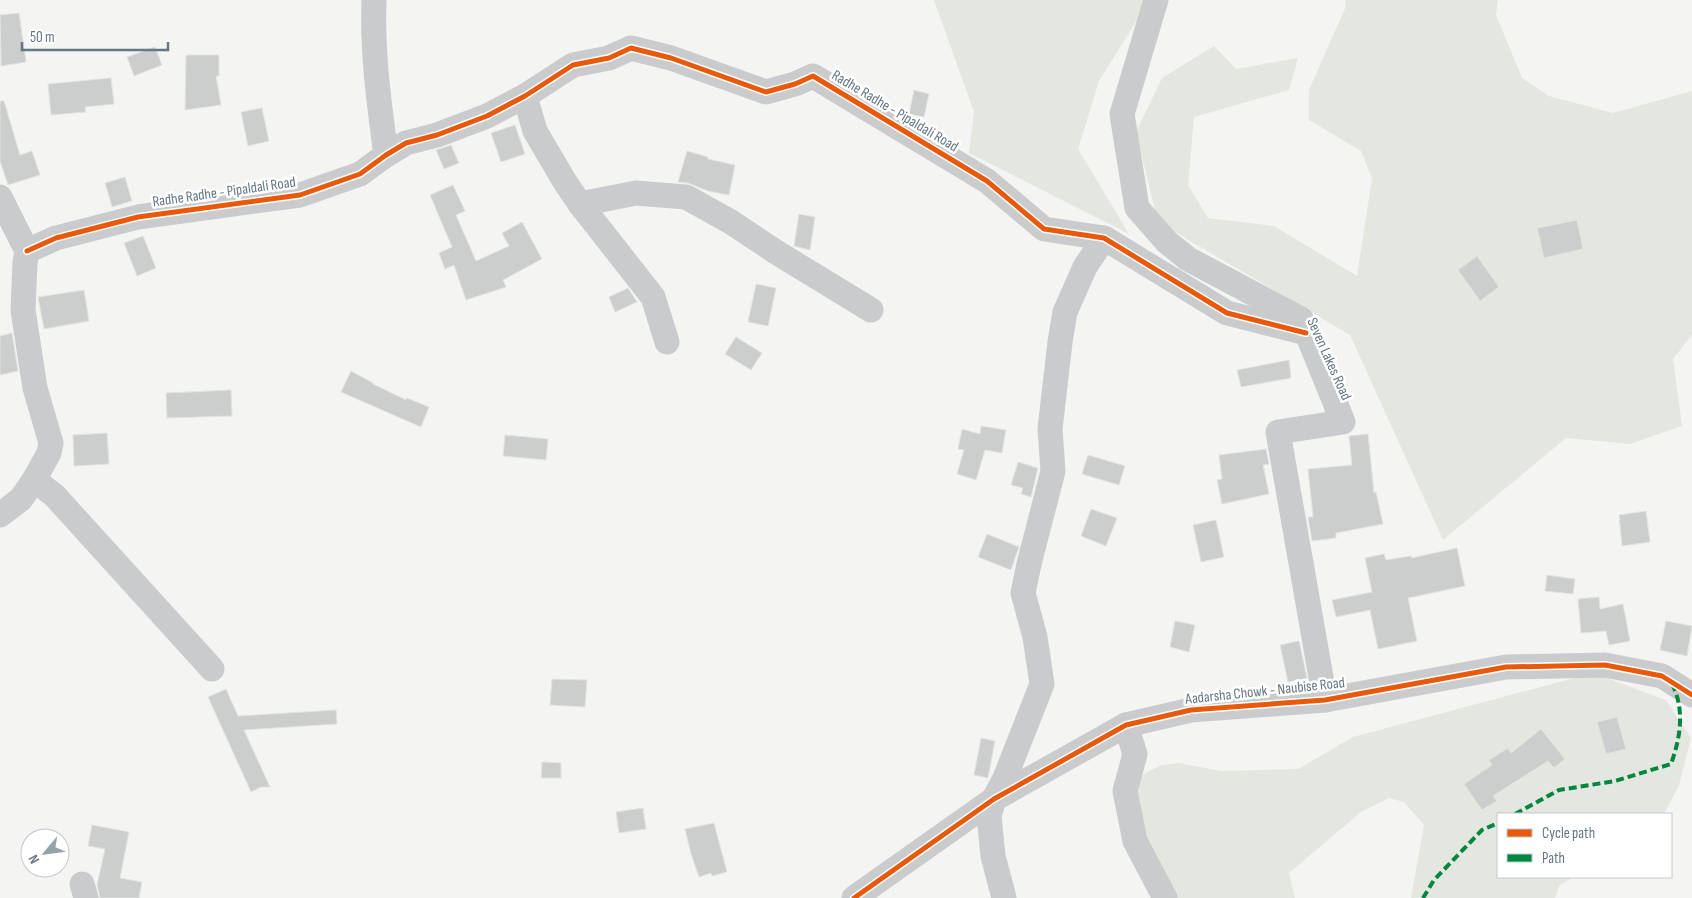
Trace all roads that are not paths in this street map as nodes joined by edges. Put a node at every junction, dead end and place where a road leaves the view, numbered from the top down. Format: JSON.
{"nodes":[{"id":1,"x":374,"y":0,"type":"edge"},
{"id":2,"x":1156,"y":0,"type":"edge"},
{"id":3,"x":525,"y":96,"type":"junction"},
{"id":4,"x":386,"y":155,"type":"junction"},
{"id":5,"x":0,"y":197,"type":"edge"},
{"id":6,"x":580,"y":204,"type":"junction"},
{"id":7,"x":1104,"y":238,"type":"junction"},
{"id":8,"x":27,"y":251,"type":"junction"},
{"id":9,"x":872,"y":310,"type":"dead end"},
{"id":10,"x":1306,"y":333,"type":"junction"},
{"id":11,"x":667,"y":342,"type":"dead end"},
{"id":12,"x":34,"y":480,"type":"junction"},
{"id":13,"x":0,"y":515,"type":"edge"},
{"id":14,"x":212,"y":669,"type":"dead end"},
{"id":15,"x":1692,"y":695,"type":"edge"},
{"id":16,"x":1325,"y":700,"type":"junction"},
{"id":17,"x":1126,"y":725,"type":"junction"},
{"id":18,"x":994,"y":799,"type":"junction"},
{"id":19,"x":854,"y":898,"type":"edge"},
{"id":20,"x":1004,"y":898,"type":"edge"},
{"id":21,"x":1165,"y":898,"type":"edge"}],
"edges":[{"from":1,"to":4,"type":"street"},
{"from":2,"to":10,"type":"street","name":"Seven Lakes Road"},
{"from":3,"to":4,"type":"street","name":"Radhe Radhe - Pipaldali Road"},
{"from":3,"to":6,"type":"street"},
{"from":3,"to":7,"type":"street","name":"Radhe Radhe - Pipaldali Road"},
{"from":4,"to":8,"type":"street","name":"Radhe Radhe - Pipaldali Road"},
{"from":5,"to":8,"type":"street"},
{"from":6,"to":9,"type":"street"},
{"from":6,"to":11,"type":"street"},
{"from":7,"to":10,"type":"street","name":"Radhe Radhe - Pipaldali Road"},
{"from":7,"to":18,"type":"street"},
{"from":8,"to":12,"type":"street"},
{"from":10,"to":16,"type":"street","name":"Seven Lakes Road"},
{"from":12,"to":13,"type":"street"},
{"from":12,"to":14,"type":"street"},
{"from":15,"to":16,"type":"street","name":"Aadarsha Chowk - Naubise Road"},
{"from":16,"to":17,"type":"street","name":"Aadarsha Chowk - Naubise Road"},
{"from":17,"to":18,"type":"street","name":"Aadarsha Chowk - Naubise Road"},
{"from":17,"to":21,"type":"street"},
{"from":18,"to":19,"type":"street","name":"Aadarsha Chowk - Naubise Road"},
{"from":18,"to":20,"type":"street"}]}
